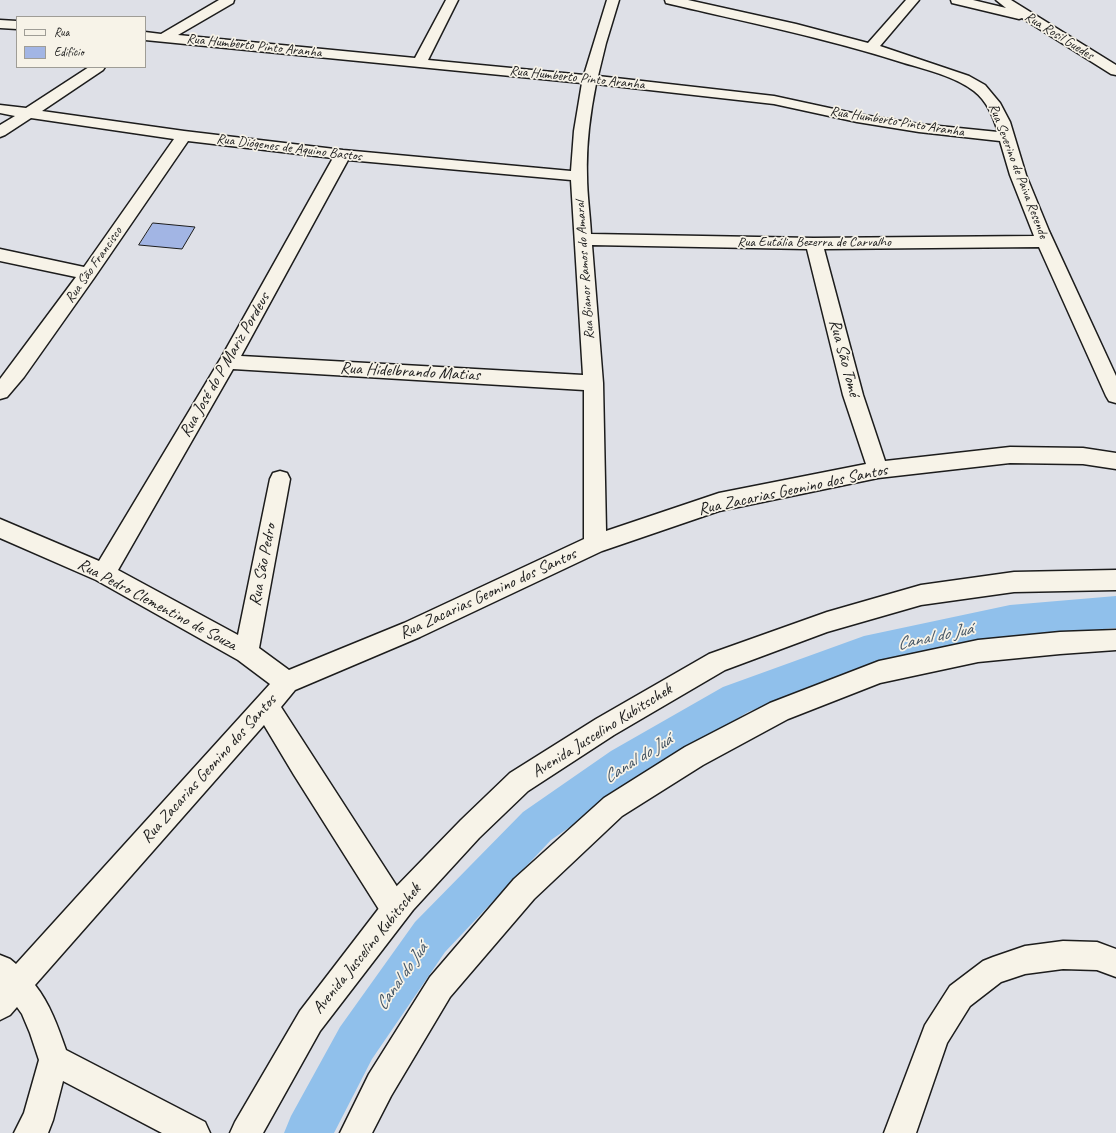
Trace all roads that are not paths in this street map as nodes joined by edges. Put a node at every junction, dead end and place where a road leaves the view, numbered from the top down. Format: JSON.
{"nodes":[{"id":1,"x":228,"y":0,"type":"edge"},
{"id":2,"x":452,"y":0,"type":"edge"},
{"id":3,"x":613,"y":0,"type":"edge"},
{"id":4,"x":671,"y":0,"type":"edge"},
{"id":5,"x":913,"y":0,"type":"edge"},
{"id":6,"x":957,"y":0,"type":"edge"},
{"id":7,"x":1002,"y":0,"type":"edge"},
{"id":8,"x":1028,"y":17,"type":"junction"},
{"id":9,"x":0,"y":24,"type":"edge"},
{"id":10,"x":16,"y":25,"type":"edge"},
{"id":11,"x":146,"y":36,"type":"edge"},
{"id":12,"x":165,"y":37,"type":"junction"},
{"id":13,"x":872,"y":47,"type":"junction"},
{"id":14,"x":420,"y":62,"type":"junction"},
{"id":15,"x":96,"y":68,"type":"edge"},
{"id":16,"x":1116,"y":71,"type":"edge"},
{"id":17,"x":589,"y":80,"type":"junction"},
{"id":18,"x":0,"y":109,"type":"edge"},
{"id":19,"x":29,"y":113,"type":"junction"},
{"id":20,"x":0,"y":132,"type":"edge"},
{"id":21,"x":184,"y":136,"type":"junction"},
{"id":22,"x":1006,"y":137,"type":"junction"},
{"id":23,"x":343,"y":155,"type":"junction"},
{"id":24,"x":579,"y":176,"type":"junction"},
{"id":25,"x":583,"y":239,"type":"junction"},
{"id":26,"x":1045,"y":241,"type":"junction"},
{"id":27,"x":814,"y":244,"type":"junction"},
{"id":28,"x":0,"y":256,"type":"edge"},
{"id":29,"x":88,"y":274,"type":"junction"},
{"id":30,"x":228,"y":362,"type":"junction"},
{"id":31,"x":8,"y":371,"type":"edge"},
{"id":32,"x":593,"y":383,"type":"junction"},
{"id":33,"x":0,"y":392,"type":"edge"},
{"id":34,"x":1116,"y":396,"type":"edge"},
{"id":35,"x":1116,"y":461,"type":"edge"},
{"id":36,"x":878,"y":470,"type":"junction"},
{"id":37,"x":280,"y":479,"type":"dead end"},
{"id":38,"x":0,"y":528,"type":"edge"},
{"id":39,"x":595,"y":544,"type":"junction"},
{"id":40,"x":104,"y":572,"type":"junction"},
{"id":41,"x":1116,"y":580,"type":"edge"},
{"id":42,"x":1116,"y":640,"type":"edge"},
{"id":43,"x":246,"y":652,"type":"junction"},
{"id":44,"x":286,"y":682,"type":"junction"},
{"id":45,"x":266,"y":705,"type":"junction"},
{"id":46,"x":395,"y":909,"type":"junction"},
{"id":47,"x":1116,"y":963,"type":"edge"},
{"id":48,"x":6,"y":986,"type":"edge"},
{"id":49,"x":54,"y":1060,"type":"junction"},
{"id":50,"x":30,"y":1133,"type":"edge"},
{"id":51,"x":194,"y":1133,"type":"edge"},
{"id":52,"x":246,"y":1133,"type":"edge"},
{"id":53,"x":356,"y":1133,"type":"edge"},
{"id":54,"x":900,"y":1133,"type":"edge"}],
"edges":[{"from":1,"to":12,"type":"street"},
{"from":2,"to":14,"type":"street"},
{"from":3,"to":17,"type":"street","name":"Rua Bianor Ramos do Amaral"},
{"from":4,"to":13,"type":"street","name":"Rua Severino de Paiva Resende"},
{"from":5,"to":13,"type":"street"},
{"from":6,"to":8,"type":"street"},
{"from":7,"to":8,"type":"street","name":"Rua Rosil Guedes"},
{"from":8,"to":16,"type":"street","name":"Rua Rosil Guedes"},
{"from":9,"to":10,"type":"street"},
{"from":11,"to":12,"type":"street","name":"Rua Humberto Pinto Aranha"},
{"from":12,"to":14,"type":"street","name":"Rua Humberto Pinto Aranha"},
{"from":13,"to":22,"type":"street","name":"Rua Severino de Paiva Resende"},
{"from":14,"to":17,"type":"street","name":"Rua Humberto Pinto Aranha"},
{"from":15,"to":19,"type":"street"},
{"from":17,"to":22,"type":"street","name":"Rua Humberto Pinto Aranha"},
{"from":17,"to":24,"type":"street","name":"Rua Bianor Ramos do Amaral"},
{"from":18,"to":19,"type":"street","name":"Rua Diógenes de Aquino Bastos"},
{"from":19,"to":20,"type":"street"},
{"from":19,"to":21,"type":"street","name":"Rua Diógenes de Aquino Bastos"},
{"from":21,"to":23,"type":"street","name":"Rua Diógenes de Aquino Bastos"},
{"from":21,"to":29,"type":"street","name":"Rua São Francisco"},
{"from":22,"to":26,"type":"street","name":"Rua Severino de Paiva Resende"},
{"from":23,"to":24,"type":"street","name":"Rua Diógenes de Aquino Bastos"},
{"from":23,"to":30,"type":"street","name":"Rua José do P Mariz Pordeus"},
{"from":24,"to":25,"type":"street","name":"Rua Bianor Ramos do Amaral"},
{"from":25,"to":27,"type":"street","name":"Rua Eutália Bezerra de Carvalho"},
{"from":25,"to":32,"type":"street","name":"Rua Bianor Ramos do Amaral"},
{"from":26,"to":27,"type":"street","name":"Rua Eutália Bezerra de Carvalho"},
{"from":26,"to":34,"type":"street","name":"Rua Severino de Paiva Resende"},
{"from":27,"to":36,"type":"street","name":"Rua São Tomé"},
{"from":28,"to":29,"type":"street"},
{"from":29,"to":31,"type":"street","name":"Rua São Francisco"},
{"from":30,"to":32,"type":"street","name":"Rua Hidelbrando Matias"},
{"from":30,"to":40,"type":"street","name":"Rua José do P Mariz Pordeus"},
{"from":31,"to":33,"type":"street","name":"Rua São Francisco"},
{"from":32,"to":39,"type":"street","name":"Rua Bianor Ramos do Amaral"},
{"from":35,"to":36,"type":"street","name":"Rua Zacarias Geonino dos Santos"},
{"from":36,"to":39,"type":"street","name":"Rua Zacarias Geonino dos Santos"},
{"from":37,"to":43,"type":"street","name":"Rua São Pedro"},
{"from":38,"to":40,"type":"street","name":"Rua Pedro Clementino de Souza"},
{"from":39,"to":44,"type":"street","name":"Rua Zacarias Geonino dos Santos"},
{"from":40,"to":43,"type":"street","name":"Rua Pedro Clementino de Souza"},
{"from":41,"to":46,"type":"street","name":"Avenida Juscelino Kubitschek"},
{"from":42,"to":53,"type":"street"},
{"from":43,"to":44,"type":"street","name":"Rua Pedro Clementino de Souza"},
{"from":44,"to":45,"type":"street","name":"Rua Zacarias Geonino dos Santos"},
{"from":45,"to":46,"type":"street"},
{"from":45,"to":48,"type":"street","name":"Rua Zacarias Geonino dos Santos"},
{"from":46,"to":52,"type":"street","name":"Avenida Juscelino Kubitschek"},
{"from":47,"to":54,"type":"street"},
{"from":48,"to":49,"type":"street"},
{"from":49,"to":50,"type":"street"},
{"from":49,"to":51,"type":"street"}]}
